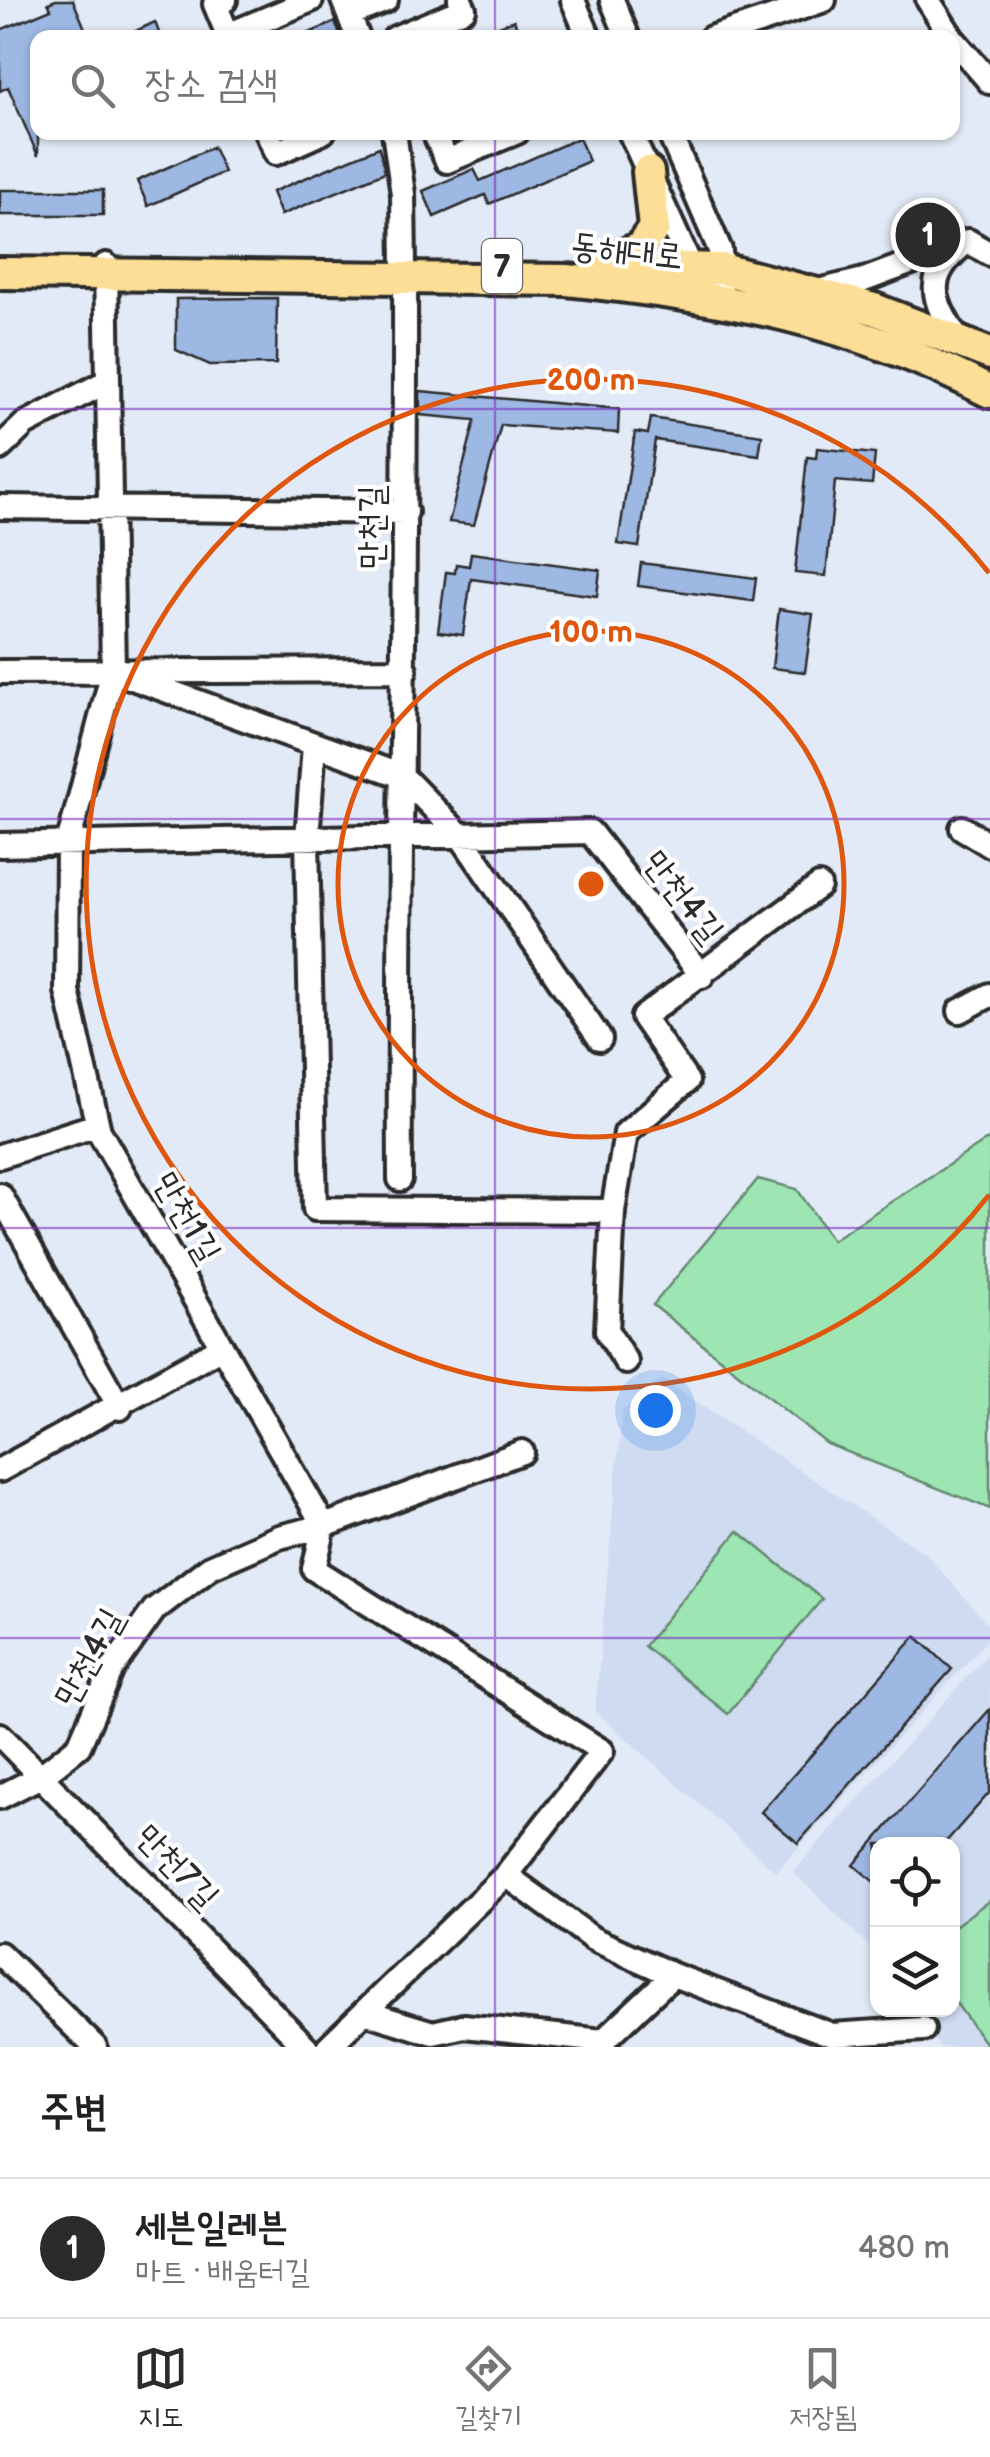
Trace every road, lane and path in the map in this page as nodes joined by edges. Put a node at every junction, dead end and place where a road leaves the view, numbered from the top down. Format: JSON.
{"nodes":[{"id":1,"x":226,"y":0,"type":"edge"},
{"id":2,"x":311,"y":0,"type":"edge"},
{"id":3,"x":386,"y":0,"type":"edge"},
{"id":4,"x":460,"y":0,"type":"edge"},
{"id":5,"x":573,"y":0,"type":"edge"},
{"id":6,"x":612,"y":0,"type":"edge"},
{"id":7,"x":824,"y":0,"type":"edge"},
{"id":8,"x":928,"y":0,"type":"edge"},
{"id":9,"x":350,"y":18,"type":"edge"},
{"id":10,"x":226,"y":30,"type":"edge"},
{"id":11,"x":238,"y":30,"type":"edge"},
{"id":12,"x":414,"y":30,"type":"edge"},
{"id":13,"x":586,"y":30,"type":"edge"},
{"id":14,"x":625,"y":30,"type":"edge"},
{"id":15,"x":735,"y":30,"type":"edge"},
{"id":16,"x":947,"y":30,"type":"edge"},
{"id":17,"x":960,"y":47,"type":"edge"},
{"id":18,"x":990,"y":82,"type":"edge"},
{"id":19,"x":270,"y":140,"type":"edge"},
{"id":20,"x":305,"y":140,"type":"edge"},
{"id":21,"x":395,"y":140,"type":"edge"},
{"id":22,"x":438,"y":140,"type":"edge"},
{"id":23,"x":498,"y":140,"type":"edge"},
{"id":24,"x":634,"y":140,"type":"edge"},
{"id":25,"x":672,"y":140,"type":"edge"},
{"id":26,"x":648,"y":172,"type":"junction"},
{"id":27,"x":979,"y":237,"type":"edge"},
{"id":28,"x":990,"y":254,"type":"edge"},
{"id":29,"x":0,"y":265,"type":"edge"},
{"id":30,"x":598,"y":266,"type":"junction"},
{"id":31,"x":106,"y":269,"type":"junction"},
{"id":32,"x":404,"y":272,"type":"junction"},
{"id":33,"x":0,"y":273,"type":"edge"},
{"id":34,"x":706,"y":282,"type":"junction"},
{"id":35,"x":814,"y":292,"type":"junction"},
{"id":36,"x":960,"y":341,"type":"junction"},
{"id":37,"x":990,"y":354,"type":"edge"},
{"id":38,"x":108,"y":381,"type":"junction"},
{"id":39,"x":990,"y":392,"type":"edge"},
{"id":40,"x":0,"y":448,"type":"edge"},
{"id":41,"x":0,"y":507,"type":"edge"},
{"id":42,"x":110,"y":508,"type":"junction"},
{"id":43,"x":406,"y":512,"type":"junction"},
{"id":44,"x":406,"y":670,"type":"junction"},
{"id":45,"x":0,"y":672,"type":"edge"},
{"id":46,"x":113,"y":672,"type":"junction"},
{"id":47,"x":314,"y":745,"type":"junction"},
{"id":48,"x":402,"y":776,"type":"junction"},
{"id":49,"x":962,"y":828,"type":"dead end"},
{"id":50,"x":460,"y":835,"type":"junction"},
{"id":51,"x":397,"y":836,"type":"junction"},
{"id":52,"x":307,"y":839,"type":"junction"},
{"id":53,"x":68,"y":844,"type":"junction"},
{"id":54,"x":0,"y":846,"type":"edge"},
{"id":55,"x":990,"y":846,"type":"edge"},
{"id":56,"x":819,"y":886,"type":"dead end"},
{"id":57,"x":702,"y":976,"type":"junction"},
{"id":58,"x":990,"y":994,"type":"edge"},
{"id":59,"x":960,"y":1011,"type":"dead end"},
{"id":60,"x":600,"y":1039,"type":"dead end"},
{"id":61,"x":97,"y":1124,"type":"junction"},
{"id":62,"x":0,"y":1156,"type":"edge"},
{"id":63,"x":400,"y":1179,"type":"dead end"},
{"id":64,"x":0,"y":1196,"type":"edge"},
{"id":65,"x":612,"y":1211,"type":"junction"},
{"id":66,"x":222,"y":1347,"type":"junction"},
{"id":67,"x":626,"y":1362,"type":"dead end"},
{"id":68,"x":120,"y":1408,"type":"junction"},
{"id":69,"x":522,"y":1452,"type":"dead end"},
{"id":70,"x":3,"y":1463,"type":"edge"},
{"id":71,"x":324,"y":1526,"type":"junction"},
{"id":72,"x":0,"y":1735,"type":"edge"},
{"id":73,"x":41,"y":1776,"type":"junction"},
{"id":74,"x":0,"y":1798,"type":"edge"},
{"id":75,"x":506,"y":1875,"type":"junction"},
{"id":76,"x":0,"y":1954,"type":"edge"},
{"id":77,"x":673,"y":1975,"type":"junction"},
{"id":78,"x":364,"y":2012,"type":"junction"},
{"id":79,"x":923,"y":2030,"type":"dead end"},
{"id":80,"x":80,"y":2042,"type":"edge"},
{"id":81,"x":306,"y":2047,"type":"edge"},
{"id":82,"x":328,"y":2047,"type":"edge"}],
"edges":[{"from":1,"to":10,"type":"street"},
{"from":2,"to":11,"type":"street"},
{"from":3,"to":9,"type":"street"},
{"from":4,"to":12,"type":"street"},
{"from":5,"to":13,"type":"street"},
{"from":6,"to":14,"type":"street"},
{"from":7,"to":15,"type":"street"},
{"from":8,"to":16,"type":"street"},
{"from":17,"to":18,"type":"street"},
{"from":19,"to":20,"type":"street"},
{"from":21,"to":32,"type":"street","name":"만천길"},
{"from":22,"to":23,"type":"street"},
{"from":24,"to":26,"type":"street"},
{"from":25,"to":34,"type":"street"},
{"from":26,"to":30,"type":"main road"},
{"from":26,"to":34,"type":"street"},
{"from":27,"to":28,"type":"street"},
{"from":27,"to":35,"type":"street"},
{"from":27,"to":36,"type":"street"},
{"from":29,"to":31,"type":"main road","name":"동해대로","number":"7"},
{"from":30,"to":32,"type":"main road","name":"동해대로","number":"7"},
{"from":30,"to":34,"type":"main road","name":"동해대로","number":"7"},
{"from":31,"to":32,"type":"main road","name":"동해대로","number":"7"},
{"from":31,"to":33,"type":"main road","name":"동해대로","number":"7"},
{"from":31,"to":38,"type":"street","name":"만천1길"},
{"from":32,"to":34,"type":"main road","name":"동해대로","number":"7"},
{"from":32,"to":43,"type":"street","name":"만천길"},
{"from":34,"to":35,"type":"main road","name":"동해대로","number":"7"},
{"from":34,"to":39,"type":"main road","name":"동해대로","number":"7"},
{"from":35,"to":36,"type":"main road","name":"동해대로","number":"7"},
{"from":36,"to":37,"type":"main road","name":"동해대로","number":"7"},
{"from":38,"to":40,"type":"street"},
{"from":38,"to":42,"type":"street","name":"만천1길"},
{"from":41,"to":42,"type":"street"},
{"from":42,"to":43,"type":"street"},
{"from":42,"to":46,"type":"street","name":"만천1길"},
{"from":43,"to":44,"type":"street","name":"만천길"},
{"from":44,"to":46,"type":"street"},
{"from":44,"to":48,"type":"street","name":"만천길"},
{"from":45,"to":46,"type":"street"},
{"from":46,"to":47,"type":"street"},
{"from":46,"to":53,"type":"street","name":"만천1길"},
{"from":47,"to":48,"type":"street"},
{"from":47,"to":52,"type":"street"},
{"from":48,"to":50,"type":"street"},
{"from":48,"to":51,"type":"street","name":"만천길"},
{"from":49,"to":55,"type":"street"},
{"from":50,"to":51,"type":"street"},
{"from":50,"to":57,"type":"street","name":"만천4길"},
{"from":50,"to":60,"type":"street"},
{"from":51,"to":52,"type":"street"},
{"from":51,"to":63,"type":"street","name":"만천길"},
{"from":52,"to":53,"type":"street"},
{"from":52,"to":65,"type":"street"},
{"from":53,"to":54,"type":"street"},
{"from":53,"to":61,"type":"street","name":"만천1길"},
{"from":56,"to":57,"type":"street"},
{"from":57,"to":65,"type":"street","name":"만천4길"},
{"from":58,"to":59,"type":"street"},
{"from":61,"to":62,"type":"street"},
{"from":61,"to":66,"type":"street","name":"만천1길"},
{"from":64,"to":68,"type":"street"},
{"from":65,"to":67,"type":"street","name":"만천4길"},
{"from":66,"to":68,"type":"street"},
{"from":66,"to":71,"type":"street","name":"만천1길"},
{"from":68,"to":70,"type":"street"},
{"from":69,"to":71,"type":"street","name":"만천4길"},
{"from":71,"to":73,"type":"street","name":"만천4길"},
{"from":71,"to":75,"type":"street"},
{"from":72,"to":73,"type":"street","name":"만천7길"},
{"from":73,"to":74,"type":"street","name":"만천4길"},
{"from":73,"to":81,"type":"street","name":"만천7길"},
{"from":75,"to":77,"type":"street"},
{"from":75,"to":78,"type":"street"},
{"from":76,"to":80,"type":"street"},
{"from":77,"to":78,"type":"street"},
{"from":77,"to":79,"type":"street"},
{"from":78,"to":82,"type":"street"}]}
